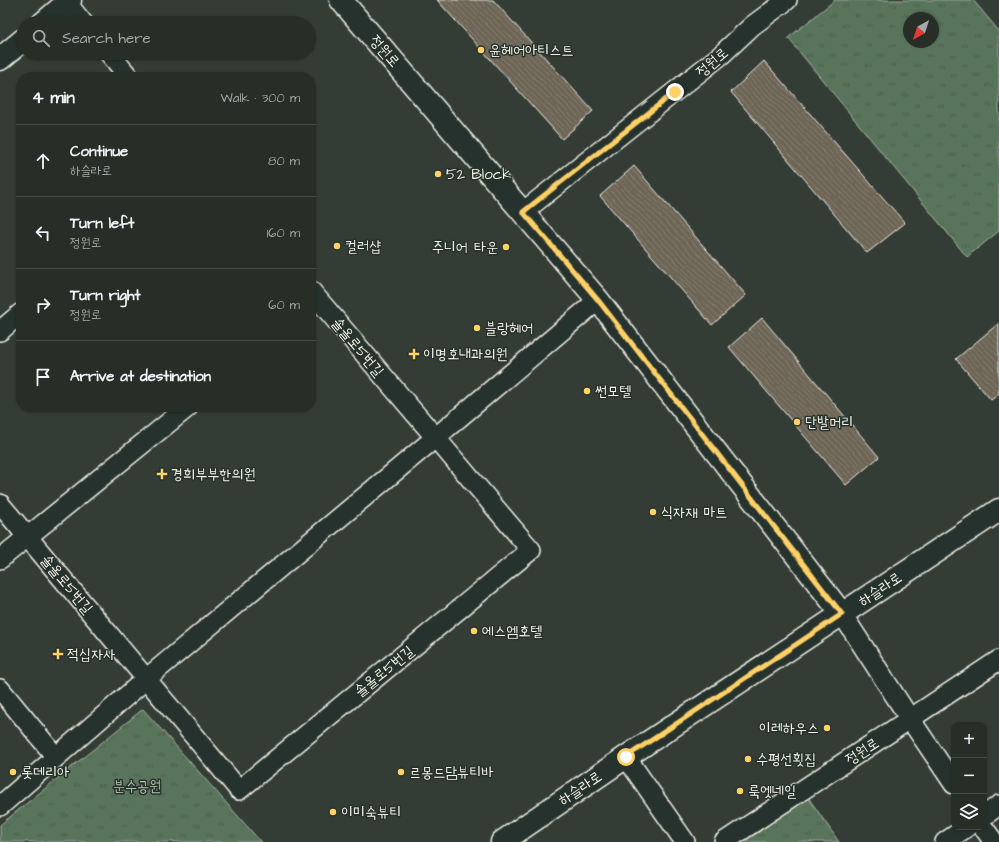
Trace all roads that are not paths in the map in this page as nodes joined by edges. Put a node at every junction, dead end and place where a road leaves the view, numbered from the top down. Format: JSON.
{"nodes":[{"id":1,"x":341,"y":0,"type":"edge"},
{"id":2,"x":787,"y":0,"type":"edge"},
{"id":3,"x":68,"y":2,"type":"edge"},
{"id":4,"x":51,"y":16,"type":"edge"},
{"id":5,"x":79,"y":16,"type":"edge"},
{"id":6,"x":16,"y":46,"type":"edge"},
{"id":7,"x":0,"y":59,"type":"edge"},
{"id":8,"x":115,"y":60,"type":"edge"},
{"id":9,"x":125,"y":72,"type":"edge"},
{"id":10,"x":523,"y":212,"type":"junction"},
{"id":11,"x":598,"y":300,"type":"junction"},
{"id":12,"x":316,"y":302,"type":"edge"},
{"id":13,"x":16,"y":317,"type":"edge"},
{"id":14,"x":0,"y":331,"type":"edge"},
{"id":15,"x":182,"y":412,"type":"edge"},
{"id":16,"x":435,"y":438,"type":"junction"},
{"id":17,"x":0,"y":504,"type":"edge"},
{"id":18,"x":999,"y":510,"type":"edge"},
{"id":19,"x":28,"y":538,"type":"junction"},
{"id":20,"x":0,"y":560,"type":"edge"},
{"id":21,"x":842,"y":614,"type":"junction"},
{"id":22,"x":999,"y":660,"type":"edge"},
{"id":23,"x":146,"y":679,"type":"junction"},
{"id":24,"x":0,"y":689,"type":"edge"},
{"id":25,"x":910,"y":719,"type":"junction"},
{"id":26,"x":56,"y":757,"type":"junction"},
{"id":27,"x":626,"y":757,"type":"junction"},
{"id":28,"x":951,"y":780,"type":"edge"},
{"id":29,"x":0,"y":806,"type":"edge"},
{"id":30,"x":999,"y":806,"type":"edge"},
{"id":31,"x":987,"y":814,"type":"edge"},
{"id":32,"x":963,"y":830,"type":"edge"},
{"id":33,"x":985,"y":830,"type":"edge"},
{"id":34,"x":502,"y":842,"type":"edge"},
{"id":35,"x":685,"y":842,"type":"edge"},
{"id":36,"x":724,"y":842,"type":"edge"},
{"id":37,"x":945,"y":842,"type":"edge"},
{"id":38,"x":994,"y":842,"type":"edge"}],
"edges":[{"from":1,"to":10,"type":"street","name":"정원로"},
{"from":2,"to":10,"type":"street","name":"정원로"},
{"from":3,"to":4,"type":"street"},
{"from":3,"to":5,"type":"street"},
{"from":6,"to":7,"type":"street"},
{"from":8,"to":9,"type":"street"},
{"from":10,"to":11,"type":"street","name":"정원로"},
{"from":11,"to":16,"type":"street"},
{"from":11,"to":21,"type":"street","name":"정원로"},
{"from":12,"to":16,"type":"street","name":"솔올로5번길"},
{"from":13,"to":14,"type":"street"},
{"from":15,"to":19,"type":"street"},
{"from":16,"to":23,"type":"street"},
{"from":16,"to":23,"type":"street","name":"솔올로5번길"},
{"from":17,"to":19,"type":"street","name":"솔올로5번길"},
{"from":18,"to":21,"type":"street","name":"하슬라로"},
{"from":19,"to":20,"type":"street"},
{"from":19,"to":23,"type":"street","name":"솔올로5번길"},
{"from":21,"to":25,"type":"street"},
{"from":21,"to":27,"type":"street","name":"하슬라로"},
{"from":22,"to":25,"type":"street","name":"정원로"},
{"from":23,"to":26,"type":"street"},
{"from":24,"to":26,"type":"street"},
{"from":25,"to":28,"type":"street"},
{"from":25,"to":36,"type":"street","name":"정원로"},
{"from":26,"to":29,"type":"street"},
{"from":27,"to":34,"type":"street","name":"하슬라로"},
{"from":27,"to":35,"type":"street"},
{"from":30,"to":31,"type":"street"},
{"from":32,"to":37,"type":"street"},
{"from":33,"to":38,"type":"street"}]}
